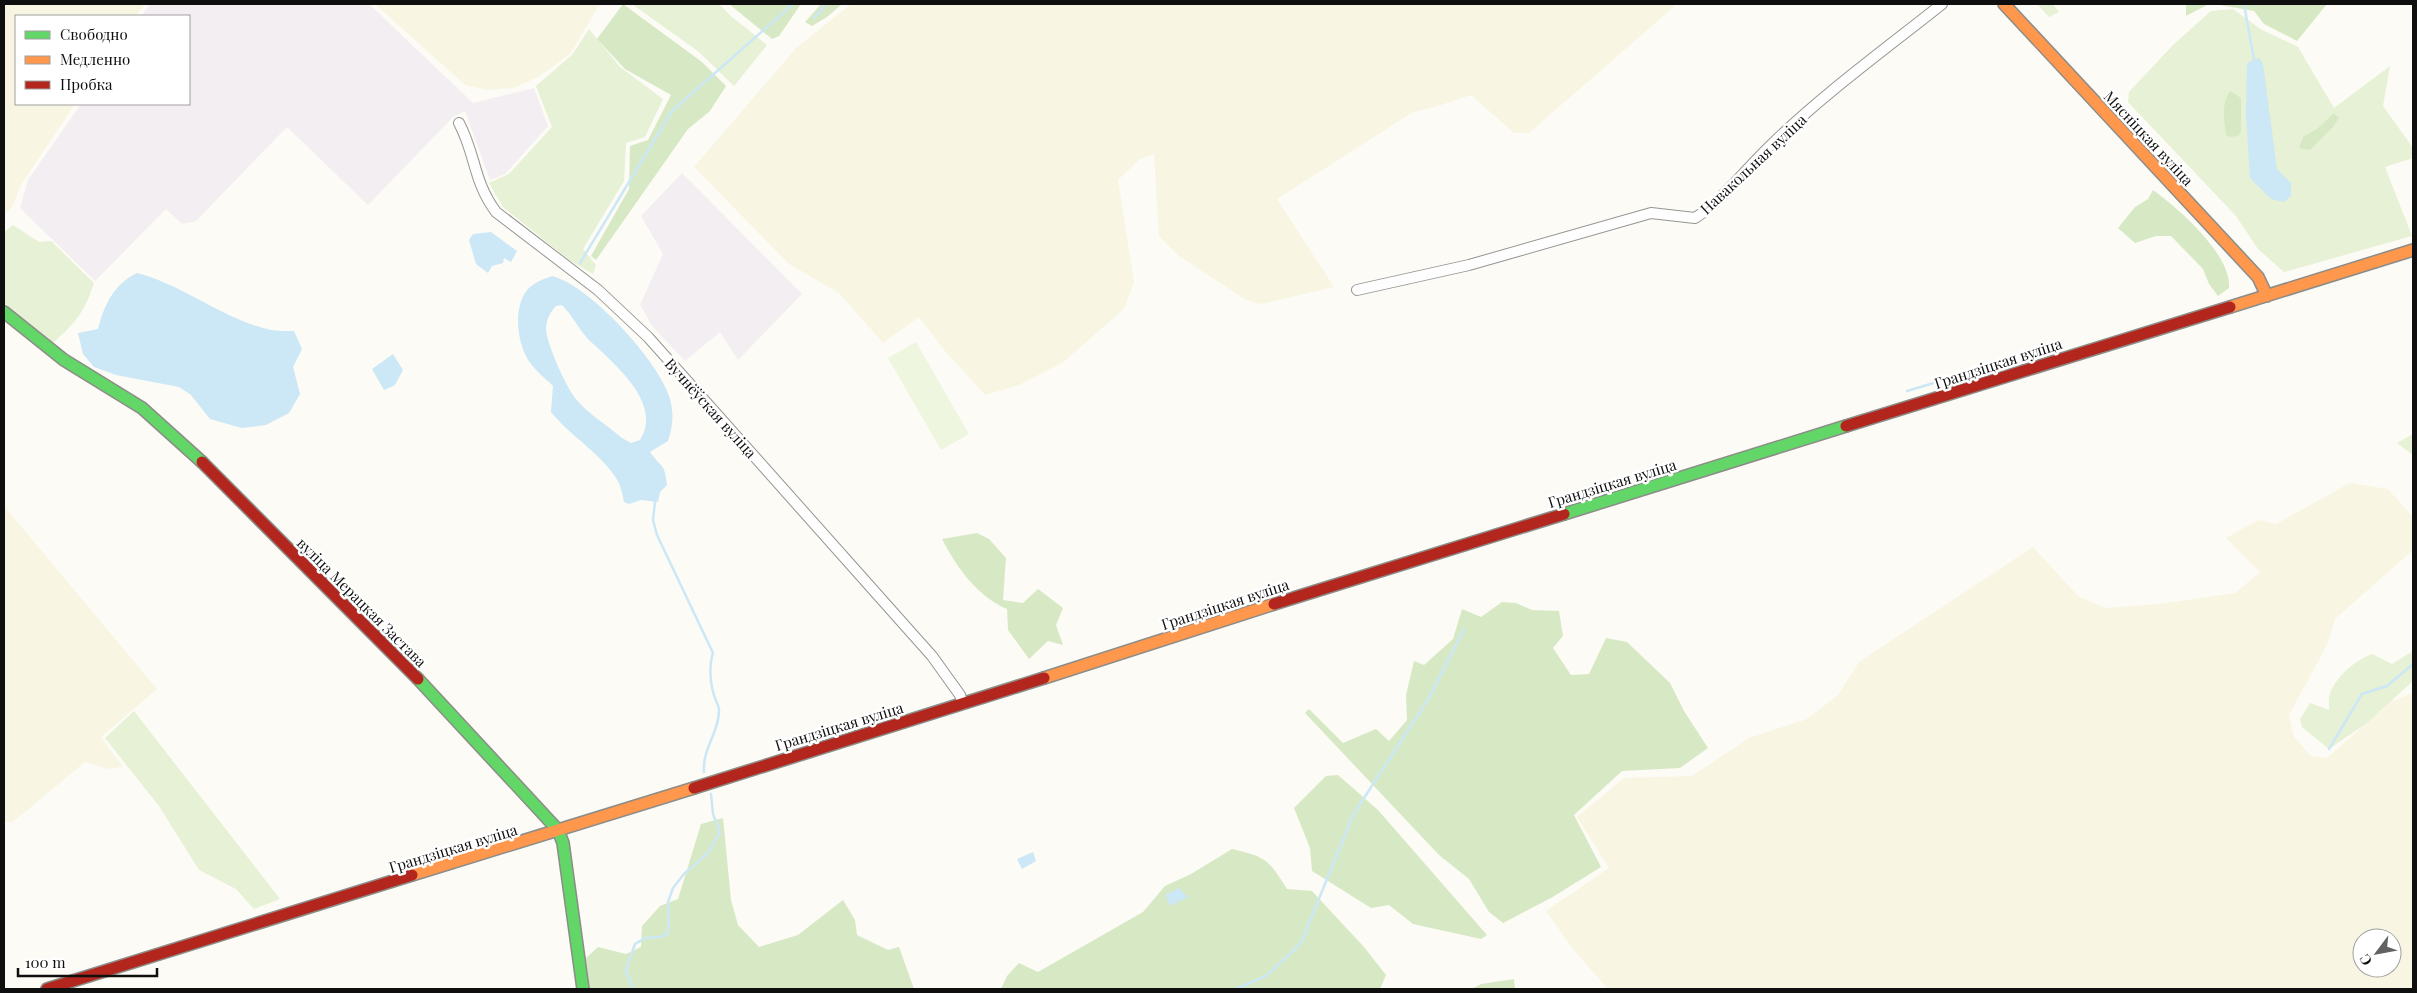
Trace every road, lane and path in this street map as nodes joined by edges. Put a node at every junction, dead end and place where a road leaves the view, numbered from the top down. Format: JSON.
{"nodes":[{"id":1,"x":1942,"y":4,"type":"edge"},
{"id":2,"x":2004,"y":4,"type":"edge"},
{"id":3,"x":460,"y":123,"type":"dead end"},
{"id":4,"x":2413,"y":250,"type":"edge"},
{"id":5,"x":1357,"y":290,"type":"dead end"},
{"id":6,"x":2267,"y":296,"type":"junction"},
{"id":7,"x":4,"y":312,"type":"edge"},
{"id":8,"x":963,"y":704,"type":"junction"},
{"id":9,"x":558,"y":830,"type":"junction"},
{"id":10,"x":47,"y":989,"type":"edge"},
{"id":11,"x":583,"y":989,"type":"edge"}],
"edges":[{"from":1,"to":5,"type":"street","name":"Навакольная вуліца"},
{"from":2,"to":6,"type":"main road","name":"Мясніцкая вуліца"},
{"from":3,"to":8,"type":"street","name":"Вучнёўская вуліца"},
{"from":4,"to":6,"type":"main road","name":"Грандзіцкая вуліца"},
{"from":6,"to":8,"type":"main road","name":"Грандзіцкая вуліца"},
{"from":7,"to":9,"type":"main road","name":"вуліца Мерацкая Застава"},
{"from":8,"to":9,"type":"main road","name":"Грандзіцкая вуліца"},
{"from":9,"to":10,"type":"main road","name":"Грандзіцкая вуліца"},
{"from":9,"to":11,"type":"main road","name":"вуліца Мерацкая Застава"}]}
